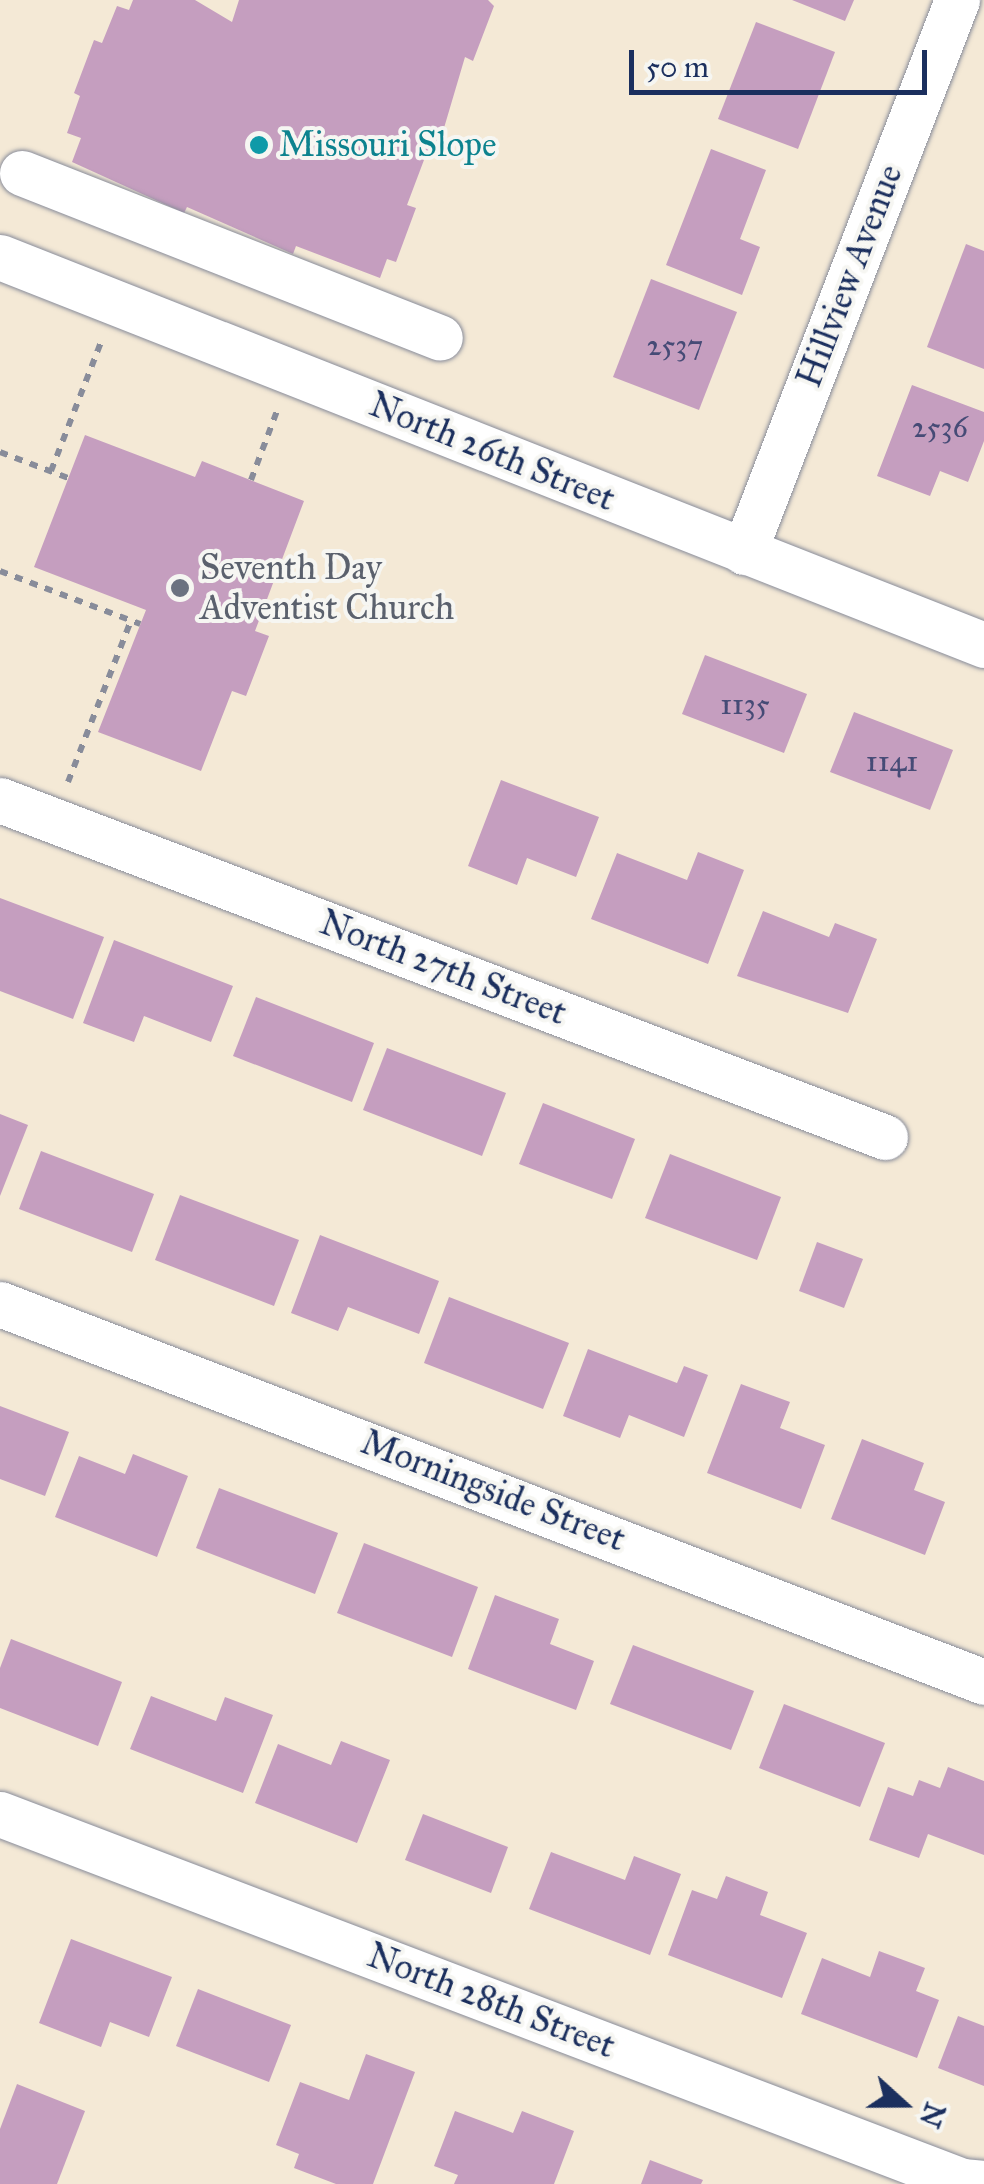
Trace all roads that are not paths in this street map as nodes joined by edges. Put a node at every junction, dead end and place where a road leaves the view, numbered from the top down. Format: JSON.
{"nodes":[{"id":1,"x":957,"y":0,"type":"edge"},
{"id":2,"x":22,"y":173,"type":"dead end"},
{"id":3,"x":0,"y":257,"type":"edge"},
{"id":4,"x":440,"y":338,"type":"dead end"},
{"id":5,"x":744,"y":552,"type":"junction"},
{"id":6,"x":984,"y":645,"type":"edge"},
{"id":7,"x":0,"y":800,"type":"edge"},
{"id":8,"x":885,"y":1137,"type":"dead end"},
{"id":9,"x":0,"y":1304,"type":"edge"},
{"id":10,"x":984,"y":1682,"type":"edge"},
{"id":11,"x":4,"y":1827,"type":"edge"},
{"id":12,"x":984,"y":2182,"type":"edge"}],
"edges":[{"from":1,"to":5,"type":"street","name":"Hillview Avenue"},
{"from":2,"to":4,"type":"street"},
{"from":3,"to":5,"type":"street","name":"North 26th Street"},
{"from":5,"to":6,"type":"street","name":"North 26th Street"},
{"from":7,"to":8,"type":"street","name":"North 27th Street"},
{"from":9,"to":10,"type":"street","name":"Morningside Street"},
{"from":11,"to":12,"type":"street","name":"North 28th Street"}]}
